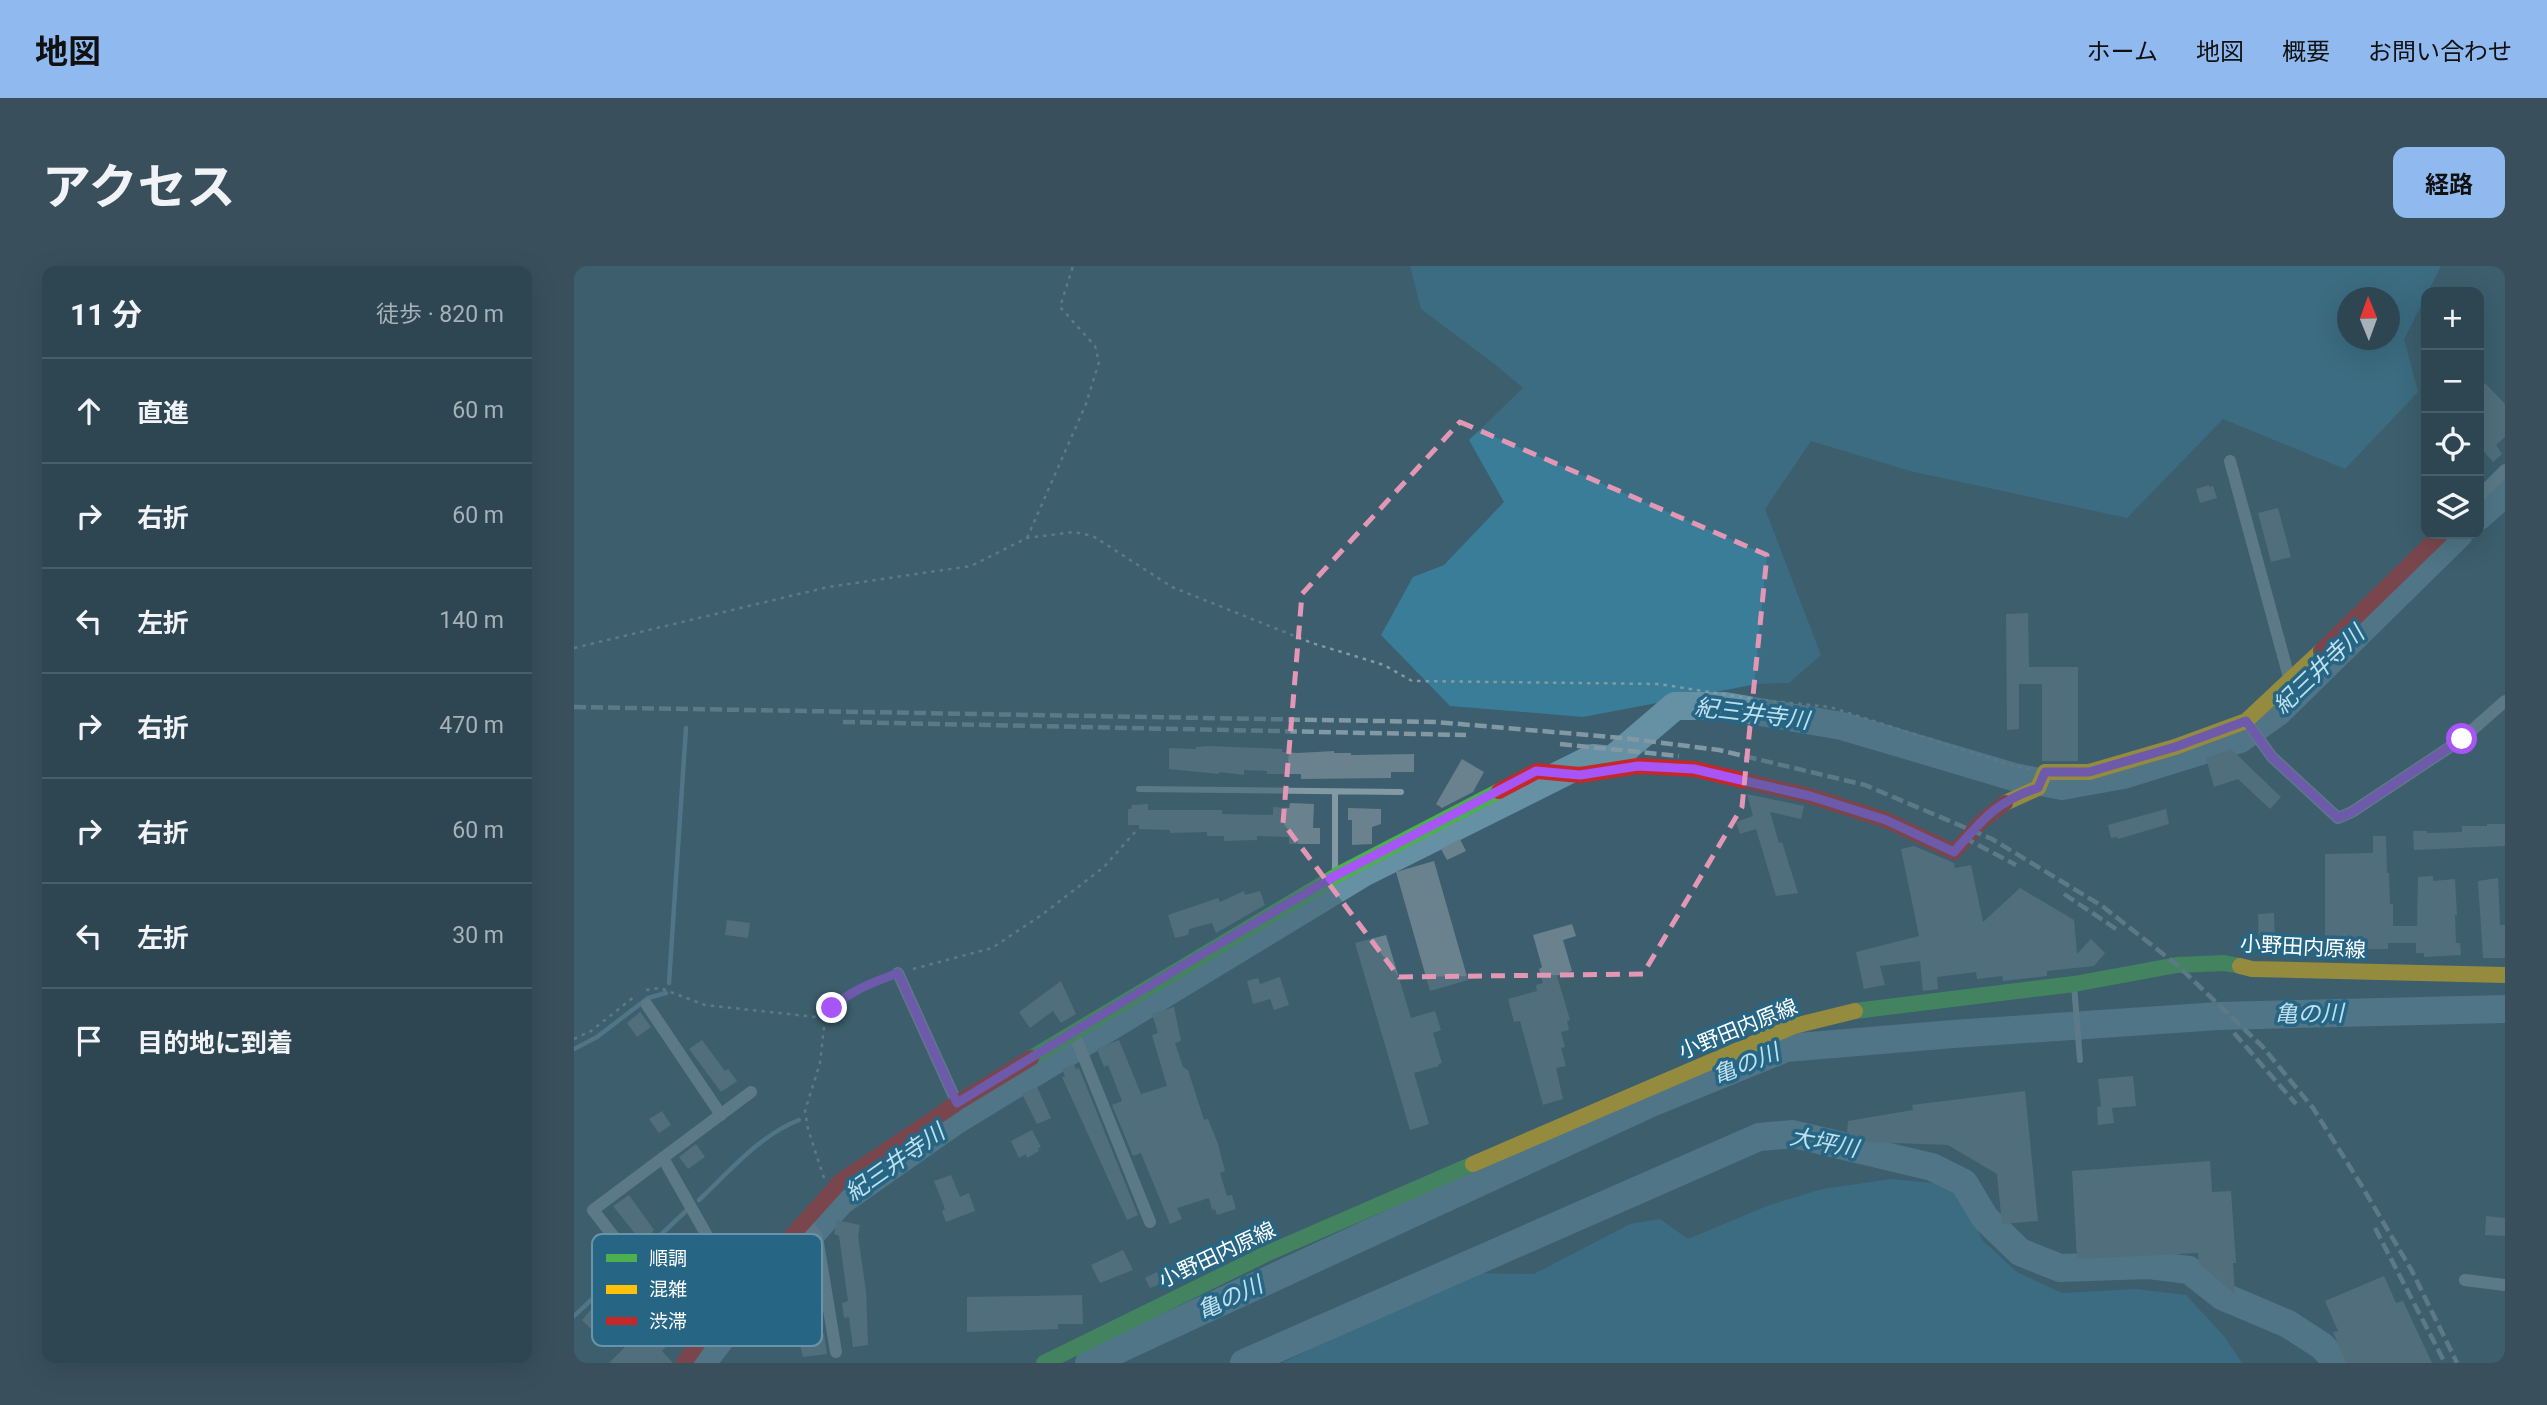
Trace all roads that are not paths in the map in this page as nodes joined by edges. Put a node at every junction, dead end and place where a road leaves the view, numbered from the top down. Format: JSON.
{"nodes":[{"id":1,"x":2230,"y":461,"type":"dead end"},
{"id":2,"x":2505,"y":470,"type":"edge"},
{"id":3,"x":2484,"y":491,"type":"edge"},
{"id":4,"x":2436,"y":539,"type":"edge"},
{"id":5,"x":2290,"y":681,"type":"junction"},
{"id":6,"x":2505,"y":701,"type":"edge"},
{"id":7,"x":2246,"y":721,"type":"junction"},
{"id":8,"x":1139,"y":789,"type":"dead end"},
{"id":9,"x":1335,"y":792,"type":"junction"},
{"id":10,"x":1401,"y":792,"type":"dead end"},
{"id":11,"x":1335,"y":876,"type":"junction"},
{"id":12,"x":898,"y":973,"type":"road end"},
{"id":13,"x":2505,"y":975,"type":"edge"},
{"id":14,"x":2075,"y":989,"type":"junction"},
{"id":15,"x":647,"y":1005,"type":"dead end"},
{"id":16,"x":1078,"y":1042,"type":"junction"},
{"id":17,"x":2080,"y":1060,"type":"dead end"},
{"id":18,"x":751,"y":1092,"type":"dead end"},
{"id":19,"x":957,"y":1103,"type":"junction"},
{"id":20,"x":721,"y":1115,"type":"junction"},
{"id":21,"x":663,"y":1158,"type":"junction"},
{"id":22,"x":1150,"y":1222,"type":"dead end"},
{"id":23,"x":810,"y":1228,"type":"junction"},
{"id":24,"x":612,"y":1234,"type":"edge"},
{"id":25,"x":706,"y":1234,"type":"edge"},
{"id":26,"x":804,"y":1234,"type":"edge"},
{"id":27,"x":811,"y":1234,"type":"edge"},
{"id":28,"x":2465,"y":1280,"type":"dead end"},
{"id":29,"x":2505,"y":1284,"type":"edge"},
{"id":30,"x":822,"y":1285,"type":"edge"},
{"id":31,"x":696,"y":1346,"type":"edge"},
{"id":32,"x":836,"y":1352,"type":"dead end"},
{"id":33,"x":684,"y":1363,"type":"edge"},
{"id":34,"x":1044,"y":1363,"type":"edge"}],
"edges":[{"from":1,"to":5,"type":"street"},
{"from":2,"to":3,"type":"street"},
{"from":4,"to":5,"type":"street"},
{"from":5,"to":7,"type":"street"},
{"from":6,"to":7,"type":"street"},
{"from":7,"to":11,"type":"street"},
{"from":8,"to":9,"type":"lane"},
{"from":9,"to":10,"type":"lane"},
{"from":9,"to":11,"type":"lane"},
{"from":11,"to":16,"type":"street"},
{"from":12,"to":19,"type":"street"},
{"from":13,"to":14,"type":"street","name":"小野田内原線"},
{"from":14,"to":17,"type":"lane"},
{"from":14,"to":34,"type":"street","name":"小野田内原線"},
{"from":15,"to":20,"type":"street"},
{"from":16,"to":19,"type":"street"},
{"from":16,"to":22,"type":"street"},
{"from":18,"to":20,"type":"street"},
{"from":19,"to":23,"type":"street"},
{"from":20,"to":21,"type":"street"},
{"from":21,"to":24,"type":"street"},
{"from":21,"to":25,"type":"street"},
{"from":23,"to":26,"type":"street"},
{"from":23,"to":27,"type":"street"},
{"from":28,"to":29,"type":"street"},
{"from":30,"to":32,"type":"street"},
{"from":31,"to":33,"type":"street"}]}
